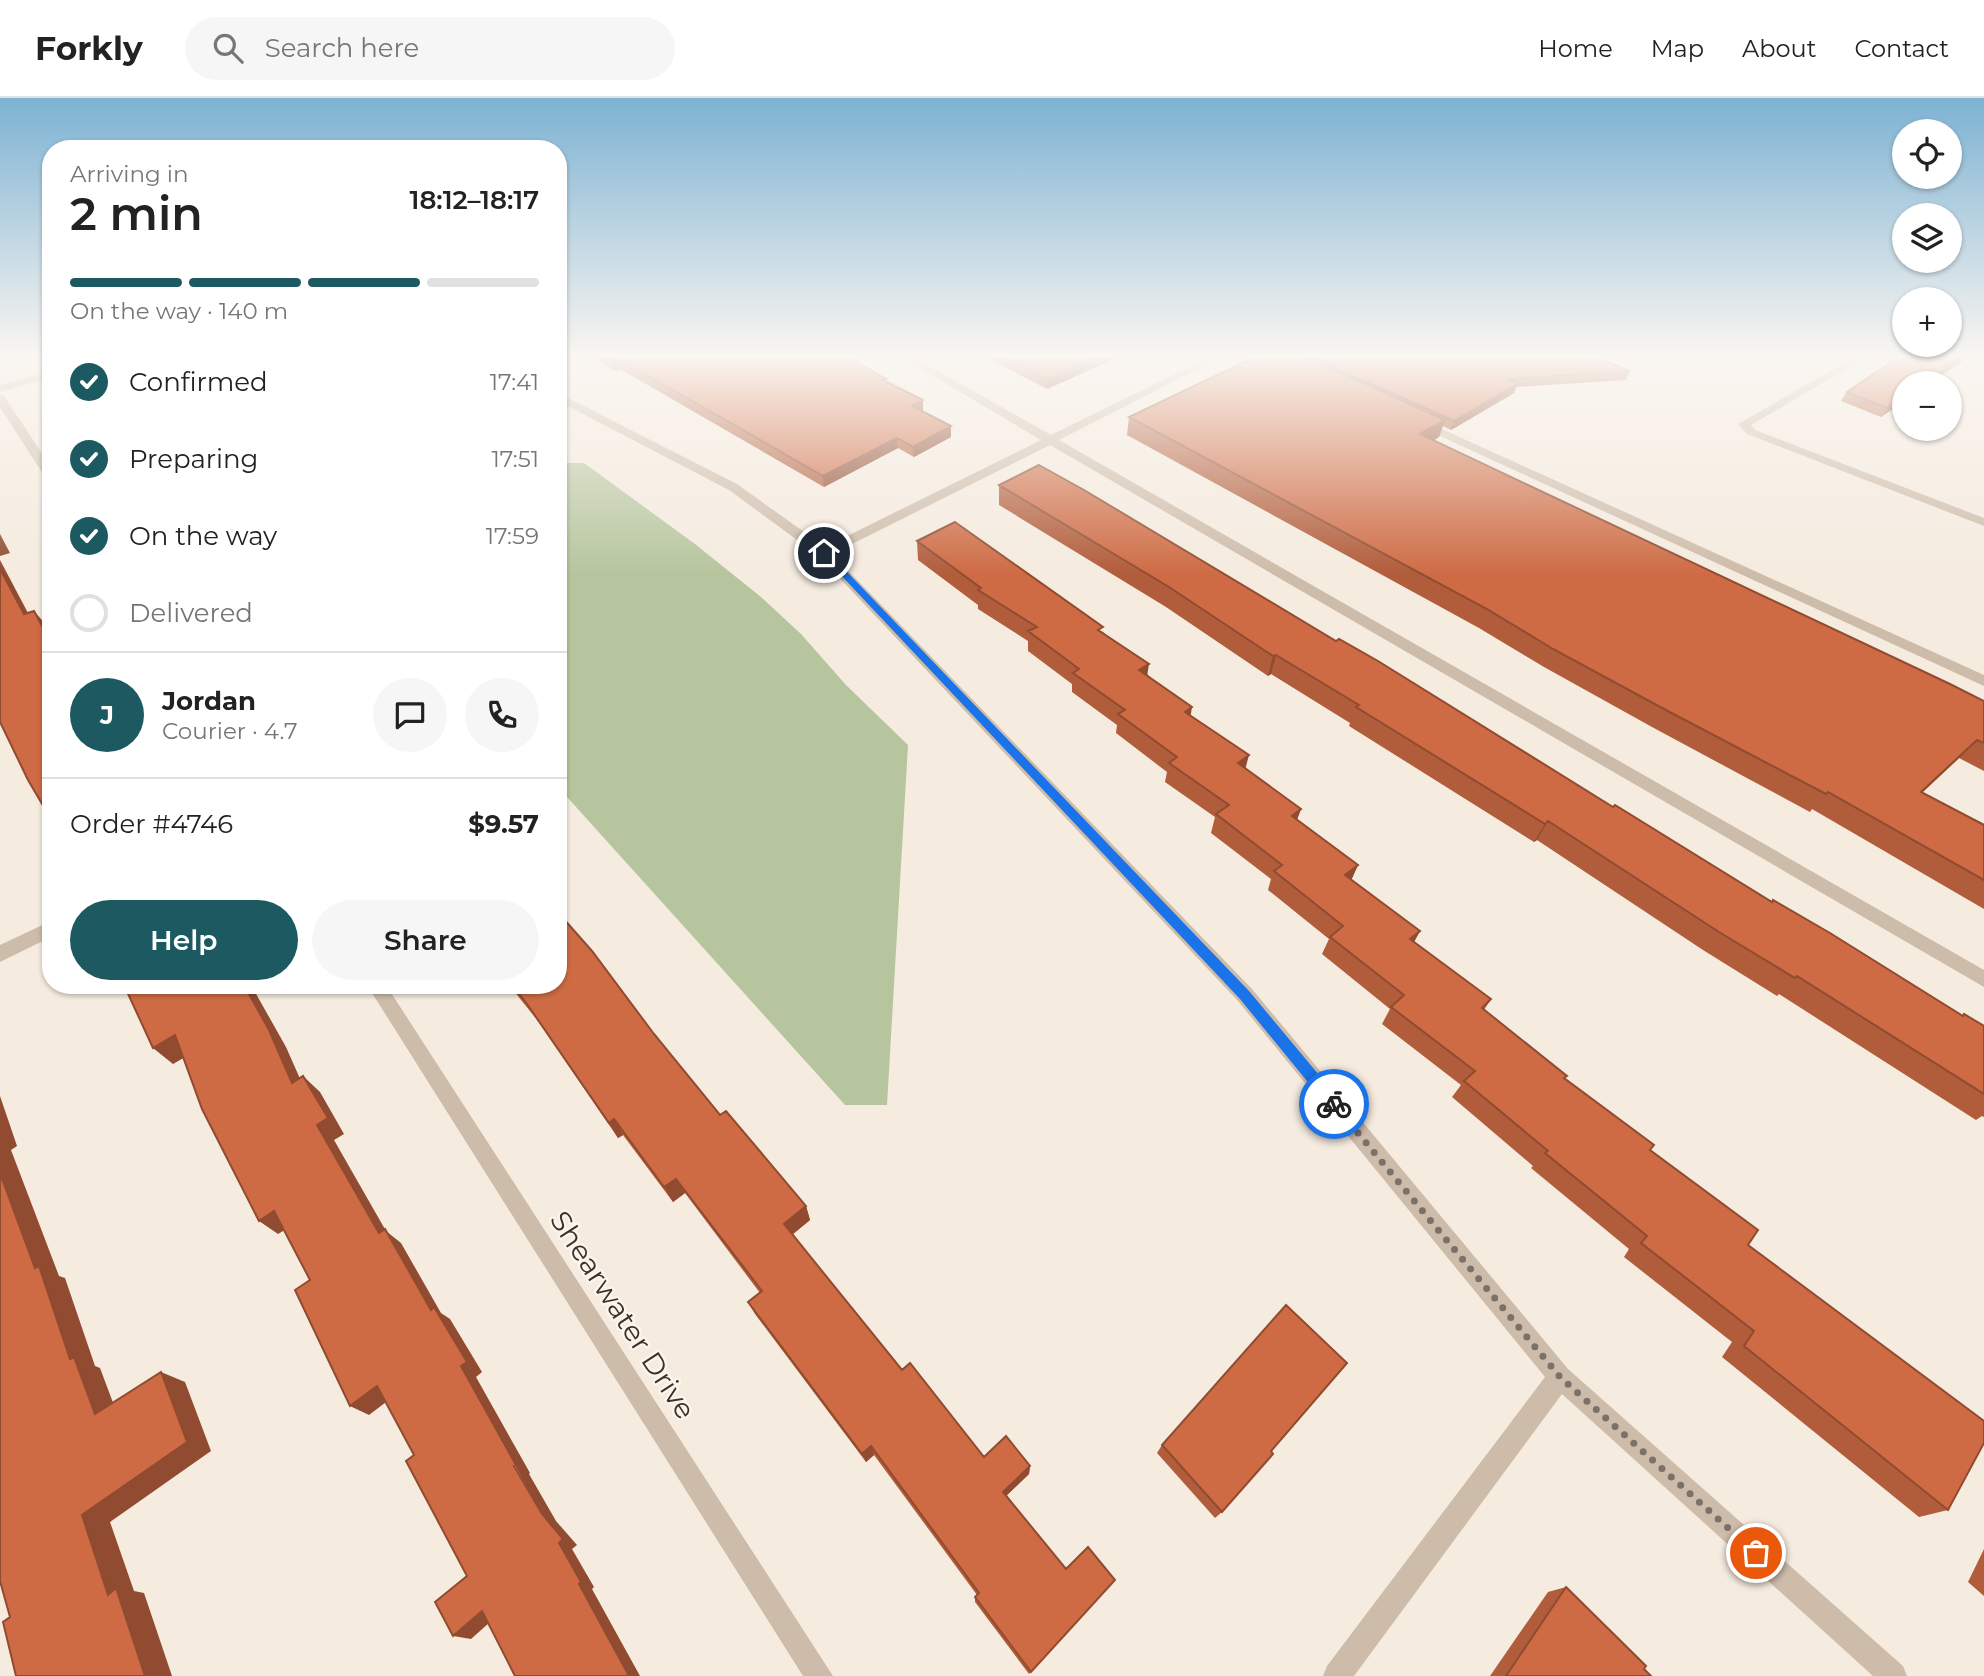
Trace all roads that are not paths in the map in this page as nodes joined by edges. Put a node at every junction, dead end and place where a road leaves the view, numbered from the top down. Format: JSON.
{"nodes":[{"id":1,"x":19,"y":428,"type":"edge"},
{"id":2,"x":619,"y":428,"type":"edge"},
{"id":3,"x":1029,"y":428,"type":"edge"},
{"id":4,"x":1075,"y":428,"type":"edge"},
{"id":5,"x":1430,"y":428,"type":"edge"},
{"id":6,"x":1747,"y":428,"type":"edge"},
{"id":7,"x":1050,"y":440,"type":"junction"},
{"id":8,"x":42,"y":463,"type":"edge"},
{"id":9,"x":1984,"y":522,"type":"edge"},
{"id":10,"x":824,"y":553,"type":"junction"},
{"id":11,"x":1984,"y":681,"type":"edge"},
{"id":12,"x":42,"y":933,"type":"edge"},
{"id":13,"x":0,"y":954,"type":"edge"},
{"id":14,"x":1984,"y":979,"type":"edge"},
{"id":15,"x":382,"y":994,"type":"edge"},
{"id":16,"x":1560,"y":1377,"type":"junction"},
{"id":17,"x":819,"y":1676,"type":"edge"},
{"id":18,"x":1337,"y":1676,"type":"edge"},
{"id":19,"x":1893,"y":1676,"type":"edge"}],
"edges":[{"from":1,"to":8,"type":"street"},
{"from":2,"to":10,"type":"street"},
{"from":3,"to":7,"type":"street"},
{"from":4,"to":7,"type":"street"},
{"from":5,"to":11,"type":"street"},
{"from":6,"to":9,"type":"street"},
{"from":7,"to":10,"type":"street"},
{"from":7,"to":14,"type":"street"},
{"from":10,"to":16,"type":"street"},
{"from":12,"to":13,"type":"street"},
{"from":15,"to":17,"type":"street","name":"Shearwater Drive"},
{"from":16,"to":18,"type":"street"},
{"from":16,"to":19,"type":"street"}]}
